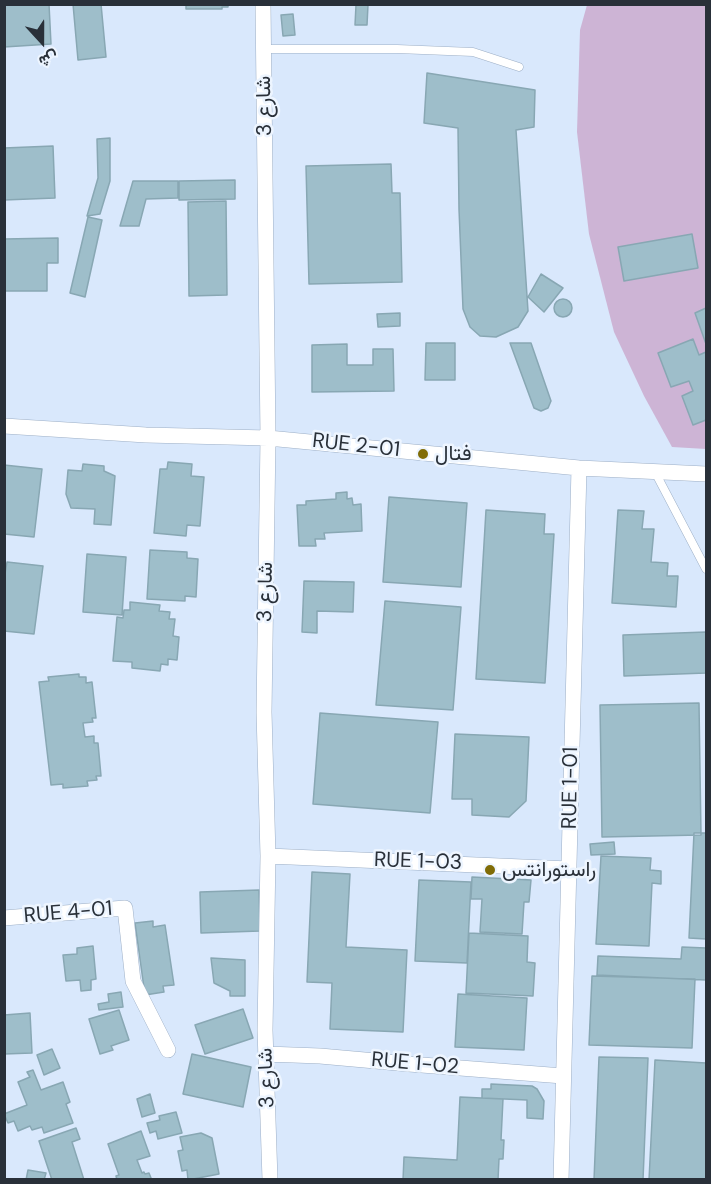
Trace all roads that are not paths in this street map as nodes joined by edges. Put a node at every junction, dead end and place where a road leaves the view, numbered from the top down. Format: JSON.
{"nodes":[{"id":1,"x":264,"y":4,"type":"edge"},
{"id":2,"x":264,"y":49,"type":"junction"},
{"id":3,"x":519,"y":67,"type":"dead end"},
{"id":4,"x":4,"y":426,"type":"edge"},
{"id":5,"x":268,"y":438,"type":"junction"},
{"id":6,"x":579,"y":468,"type":"junction"},
{"id":7,"x":655,"y":471,"type":"junction"},
{"id":8,"x":706,"y":474,"type":"edge"},
{"id":9,"x":706,"y":569,"type":"edge"},
{"id":10,"x":268,"y":856,"type":"junction"},
{"id":11,"x":569,"y":869,"type":"junction"},
{"id":12,"x":4,"y":918,"type":"edge"},
{"id":13,"x":168,"y":1050,"type":"dead end"},
{"id":14,"x":266,"y":1054,"type":"junction"},
{"id":15,"x":563,"y":1076,"type":"junction"},
{"id":16,"x":270,"y":1179,"type":"edge"},
{"id":17,"x":561,"y":1179,"type":"edge"}],
"edges":[{"from":1,"to":2,"type":"street","name":"شارع 3"},
{"from":2,"to":3,"type":"lane"},
{"from":2,"to":5,"type":"street","name":"شارع 3"},
{"from":4,"to":5,"type":"street","name":"RUE 2-01"},
{"from":5,"to":6,"type":"street","name":"RUE 2-01"},
{"from":5,"to":10,"type":"street","name":"شارع 3"},
{"from":6,"to":7,"type":"street","name":"RUE 2-01"},
{"from":6,"to":11,"type":"street","name":"RUE 1-01"},
{"from":7,"to":8,"type":"street","name":"RUE 2-01"},
{"from":7,"to":9,"type":"lane"},
{"from":10,"to":11,"type":"street","name":"RUE 1-03"},
{"from":10,"to":14,"type":"street","name":"شارع 3"},
{"from":11,"to":15,"type":"street","name":"RUE 1-01"},
{"from":12,"to":13,"type":"street","name":"RUE 4-01"},
{"from":14,"to":15,"type":"street","name":"RUE 1-02"},
{"from":14,"to":16,"type":"street","name":"شارع 3"},
{"from":15,"to":17,"type":"street","name":"RUE 1-01"}]}
